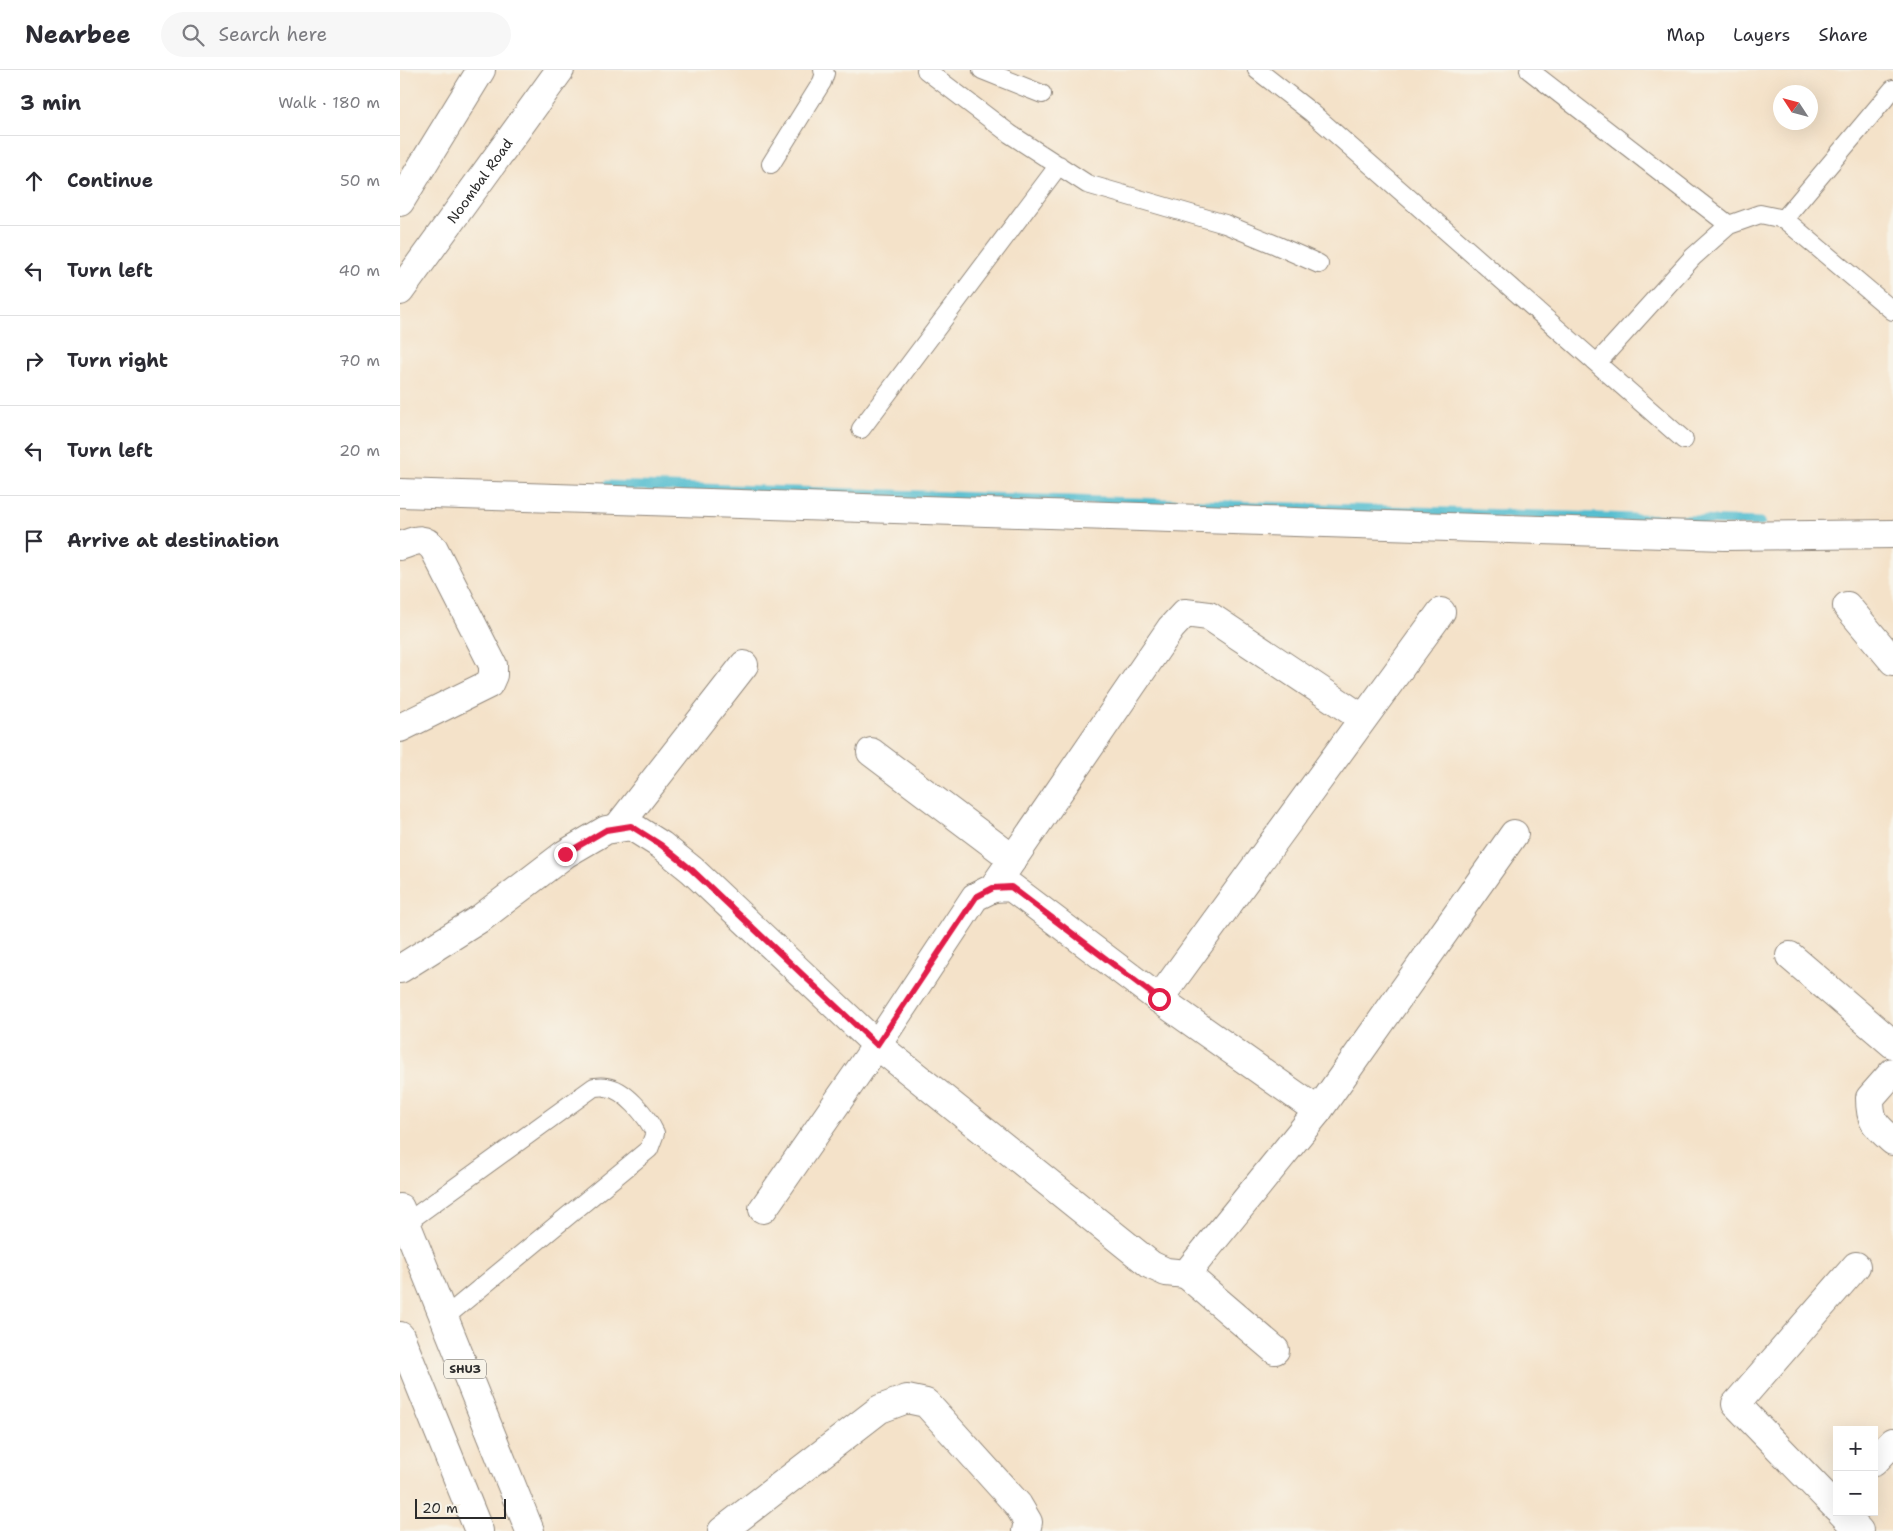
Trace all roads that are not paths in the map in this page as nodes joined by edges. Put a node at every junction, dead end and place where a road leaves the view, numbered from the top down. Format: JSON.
{"nodes":[{"id":1,"x":481,"y":70,"type":"edge"},
{"id":2,"x":560,"y":70,"type":"edge"},
{"id":3,"x":823,"y":70,"type":"edge"},
{"id":4,"x":928,"y":70,"type":"edge"},
{"id":5,"x":982,"y":70,"type":"edge"},
{"id":6,"x":1257,"y":70,"type":"edge"},
{"id":7,"x":1529,"y":70,"type":"edge"},
{"id":8,"x":1893,"y":89,"type":"edge"},
{"id":9,"x":1042,"y":94,"type":"dead end"},
{"id":10,"x":771,"y":164,"type":"dead end"},
{"id":11,"x":1059,"y":165,"type":"junction"},
{"id":12,"x":400,"y":202,"type":"edge"},
{"id":13,"x":1784,"y":219,"type":"junction"},
{"id":14,"x":1729,"y":225,"type":"junction"},
{"id":15,"x":1319,"y":264,"type":"dead end"},
{"id":16,"x":400,"y":291,"type":"edge"},
{"id":17,"x":1893,"y":312,"type":"edge"},
{"id":18,"x":1598,"y":362,"type":"junction"},
{"id":19,"x":861,"y":429,"type":"dead end"},
{"id":20,"x":1684,"y":440,"type":"dead end"},
{"id":21,"x":400,"y":493,"type":"edge"},
{"id":22,"x":1893,"y":534,"type":"edge"},
{"id":23,"x":400,"y":546,"type":"edge"},
{"id":24,"x":1847,"y":606,"type":"dead end"},
{"id":25,"x":1441,"y":612,"type":"dead end"},
{"id":26,"x":1893,"y":661,"type":"edge"},
{"id":27,"x":744,"y":665,"type":"dead end"},
{"id":28,"x":1362,"y":718,"type":"junction"},
{"id":29,"x":400,"y":728,"type":"edge"},
{"id":30,"x":871,"y":752,"type":"dead end"},
{"id":31,"x":617,"y":828,"type":"junction"},
{"id":32,"x":1514,"y":834,"type":"dead end"},
{"id":33,"x":1013,"y":859,"type":"junction"},
{"id":34,"x":993,"y":888,"type":"junction"},
{"id":35,"x":1790,"y":956,"type":"dead end"},
{"id":36,"x":400,"y":969,"type":"edge"},
{"id":37,"x":1159,"y":999,"type":"junction"},
{"id":38,"x":1893,"y":1044,"type":"edge"},
{"id":39,"x":877,"y":1045,"type":"junction"},
{"id":40,"x":1893,"y":1072,"type":"edge"},
{"id":41,"x":1318,"y":1111,"type":"junction"},
{"id":42,"x":1893,"y":1140,"type":"edge"},
{"id":43,"x":763,"y":1209,"type":"dead end"},
{"id":44,"x":403,"y":1216,"type":"edge"},
{"id":45,"x":1856,"y":1266,"type":"dead end"},
{"id":46,"x":1186,"y":1274,"type":"junction"},
{"id":47,"x":444,"y":1318,"type":"junction"},
{"id":48,"x":400,"y":1336,"type":"edge"},
{"id":49,"x":1276,"y":1350,"type":"dead end"},
{"id":50,"x":1893,"y":1442,"type":"edge"},
{"id":51,"x":1878,"y":1458,"type":"edge"},
{"id":52,"x":1833,"y":1503,"type":"edge"},
{"id":53,"x":1845,"y":1516,"type":"edge"},
{"id":54,"x":479,"y":1531,"type":"edge"},
{"id":55,"x":530,"y":1531,"type":"edge"},
{"id":56,"x":722,"y":1531,"type":"edge"},
{"id":57,"x":1026,"y":1531,"type":"edge"},
{"id":58,"x":1859,"y":1531,"type":"edge"}],
"edges":[{"from":1,"to":12,"type":"street"},
{"from":2,"to":16,"type":"street","name":"Noombal Road"},
{"from":3,"to":10,"type":"lane"},
{"from":4,"to":11,"type":"lane"},
{"from":5,"to":9,"type":"lane"},
{"from":6,"to":18,"type":"lane"},
{"from":7,"to":14,"type":"lane"},
{"from":8,"to":13,"type":"lane"},
{"from":11,"to":15,"type":"lane"},
{"from":11,"to":19,"type":"lane"},
{"from":13,"to":14,"type":"lane"},
{"from":13,"to":17,"type":"lane"},
{"from":14,"to":18,"type":"lane"},
{"from":18,"to":20,"type":"lane"},
{"from":21,"to":22,"type":"street"},
{"from":23,"to":29,"type":"street"},
{"from":24,"to":26,"type":"street"},
{"from":25,"to":28,"type":"street"},
{"from":27,"to":31,"type":"street"},
{"from":28,"to":33,"type":"street"},
{"from":28,"to":37,"type":"street"},
{"from":30,"to":33,"type":"street"},
{"from":31,"to":36,"type":"street"},
{"from":31,"to":39,"type":"street"},
{"from":32,"to":41,"type":"street"},
{"from":33,"to":34,"type":"street"},
{"from":34,"to":37,"type":"street"},
{"from":34,"to":39,"type":"street"},
{"from":35,"to":38,"type":"street"},
{"from":37,"to":41,"type":"street"},
{"from":39,"to":43,"type":"street"},
{"from":39,"to":46,"type":"street"},
{"from":40,"to":42,"type":"street"},
{"from":41,"to":46,"type":"street"},
{"from":44,"to":47,"type":"street","number":"SHU3"},
{"from":44,"to":47,"type":"lane"},
{"from":45,"to":52,"type":"street"},
{"from":46,"to":49,"type":"street"},
{"from":47,"to":55,"type":"street","number":"SHU3"},
{"from":48,"to":54,"type":"street"},
{"from":50,"to":51,"type":"street"},
{"from":53,"to":58,"type":"street"},
{"from":56,"to":57,"type":"street"}]}
